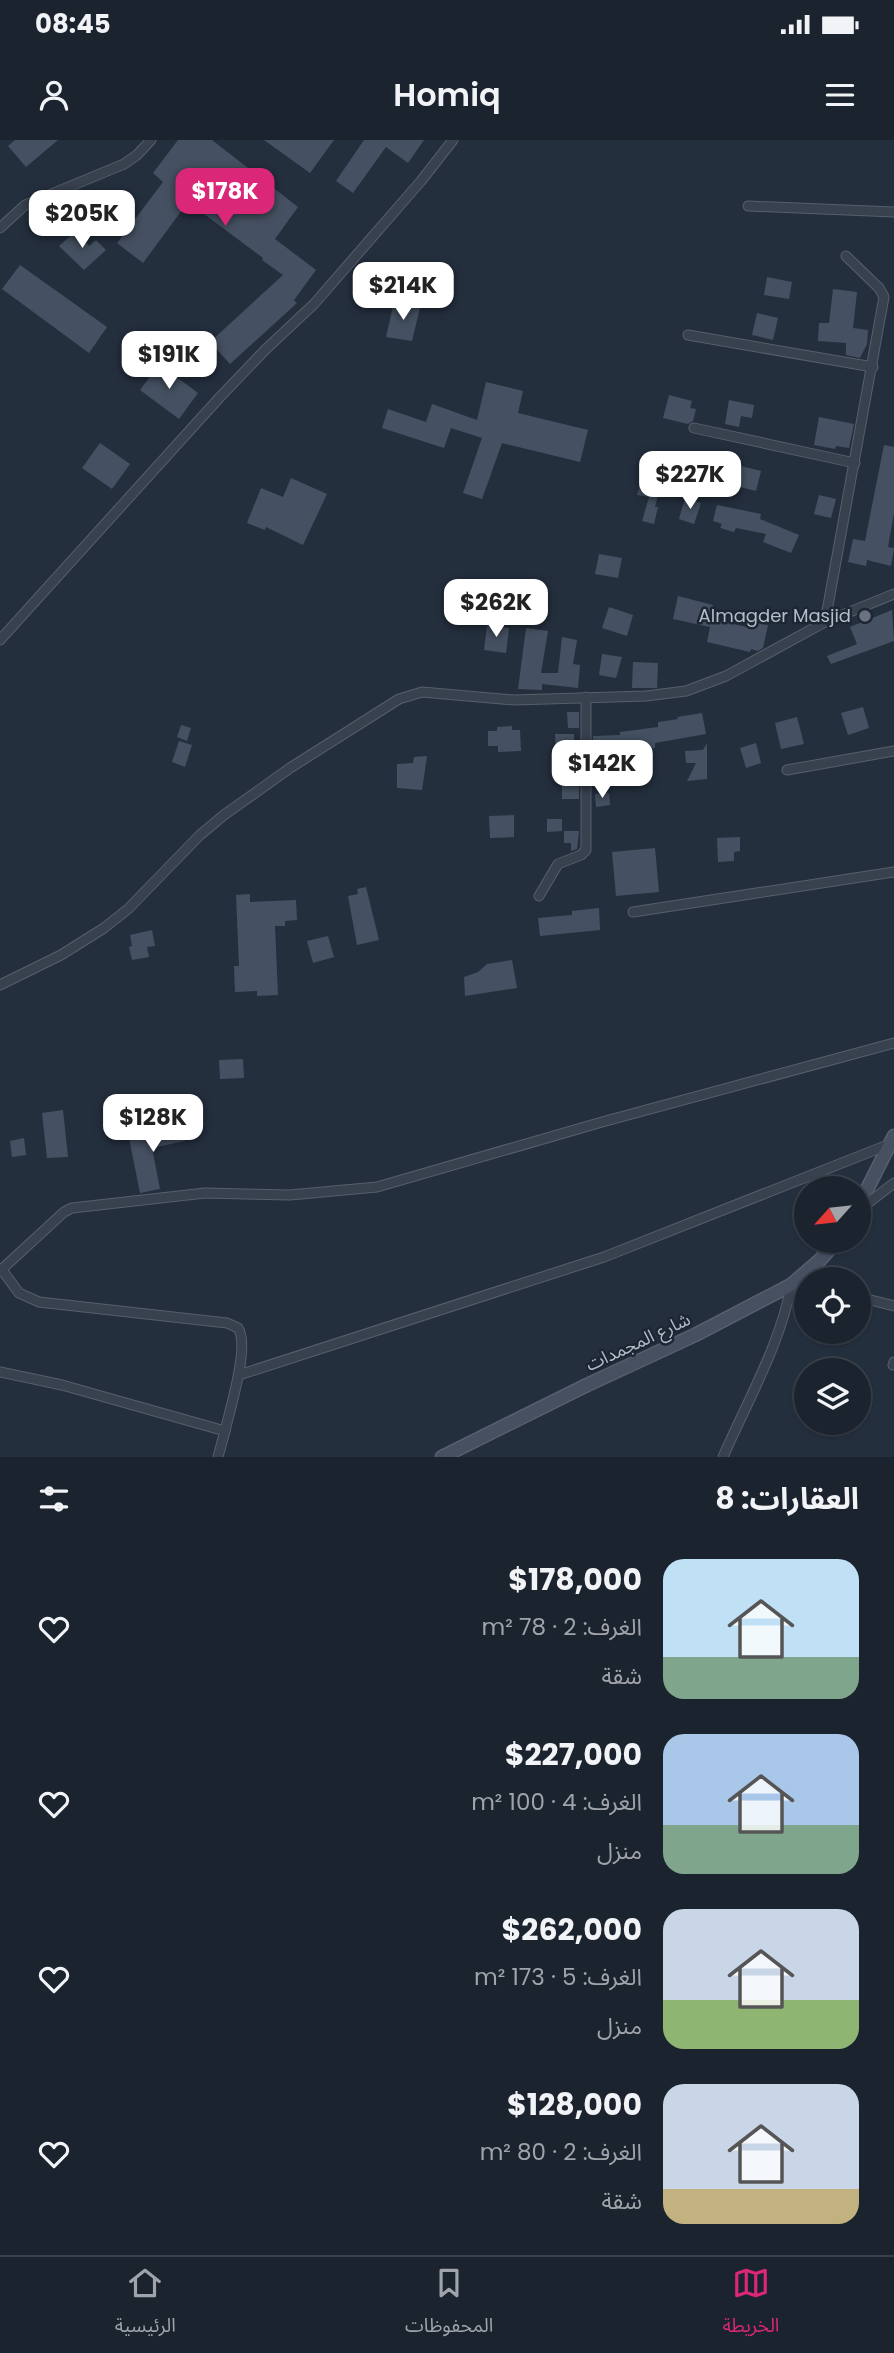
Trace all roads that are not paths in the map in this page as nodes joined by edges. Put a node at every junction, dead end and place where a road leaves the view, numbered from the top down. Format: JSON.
{"nodes":[{"id":1,"x":151,"y":140,"type":"edge"},
{"id":2,"x":453,"y":140,"type":"edge"},
{"id":3,"x":748,"y":206,"type":"dead end"},
{"id":4,"x":894,"y":212,"type":"edge"},
{"id":5,"x":0,"y":228,"type":"edge"},
{"id":6,"x":846,"y":256,"type":"dead end"},
{"id":7,"x":688,"y":335,"type":"dead end"},
{"id":8,"x":873,"y":368,"type":"junction"},
{"id":9,"x":694,"y":428,"type":"dead end"},
{"id":10,"x":855,"y":463,"type":"junction"},
{"id":11,"x":894,"y":594,"type":"edge"},
{"id":12,"x":825,"y":622,"type":"junction"},
{"id":13,"x":0,"y":639,"type":"edge"},
{"id":14,"x":586,"y":697,"type":"junction"},
{"id":15,"x":894,"y":751,"type":"edge"},
{"id":16,"x":787,"y":769,"type":"dead end"},
{"id":17,"x":894,"y":872,"type":"edge"},
{"id":18,"x":539,"y":895,"type":"dead end"},
{"id":19,"x":633,"y":912,"type":"dead end"},
{"id":20,"x":0,"y":985,"type":"edge"},
{"id":21,"x":894,"y":1043,"type":"edge"},
{"id":22,"x":892,"y":1140,"type":"edge"},
{"id":23,"x":872,"y":1181,"type":"edge"},
{"id":24,"x":894,"y":1183,"type":"edge"},
{"id":25,"x":872,"y":1198,"type":"edge"},
{"id":26,"x":826,"y":1253,"type":"edge"},
{"id":27,"x":813,"y":1267,"type":"edge"},
{"id":28,"x":1,"y":1270,"type":"edge"},
{"id":29,"x":794,"y":1285,"type":"edge"},
{"id":30,"x":794,"y":1292,"type":"edge"},
{"id":31,"x":871,"y":1300,"type":"edge"},
{"id":32,"x":894,"y":1306,"type":"edge"},
{"id":33,"x":0,"y":1372,"type":"edge"},
{"id":34,"x":239,"y":1375,"type":"junction"},
{"id":35,"x":225,"y":1431,"type":"junction"},
{"id":36,"x":218,"y":1457,"type":"edge"},
{"id":37,"x":442,"y":1457,"type":"edge"},
{"id":38,"x":723,"y":1457,"type":"edge"}],
"edges":[{"from":1,"to":5,"type":"street"},
{"from":2,"to":13,"type":"street"},
{"from":3,"to":4,"type":"street"},
{"from":6,"to":8,"type":"street"},
{"from":7,"to":8,"type":"street"},
{"from":8,"to":10,"type":"street"},
{"from":9,"to":10,"type":"street"},
{"from":10,"to":12,"type":"street"},
{"from":11,"to":12,"type":"street"},
{"from":12,"to":14,"type":"street"},
{"from":14,"to":18,"type":"street"},
{"from":14,"to":20,"type":"street"},
{"from":15,"to":16,"type":"street"},
{"from":17,"to":19,"type":"street"},
{"from":21,"to":28,"type":"street"},
{"from":22,"to":23,"type":"main road"},
{"from":22,"to":34,"type":"street"},
{"from":24,"to":25,"type":"street"},
{"from":26,"to":27,"type":"main road","name":"شارع المجمدات"},
{"from":28,"to":34,"type":"street"},
{"from":29,"to":37,"type":"main road","name":"شارع المجمدات"},
{"from":30,"to":38,"type":"street"},
{"from":31,"to":32,"type":"street"},
{"from":33,"to":35,"type":"street"},
{"from":34,"to":35,"type":"street"},
{"from":35,"to":36,"type":"street"}]}
